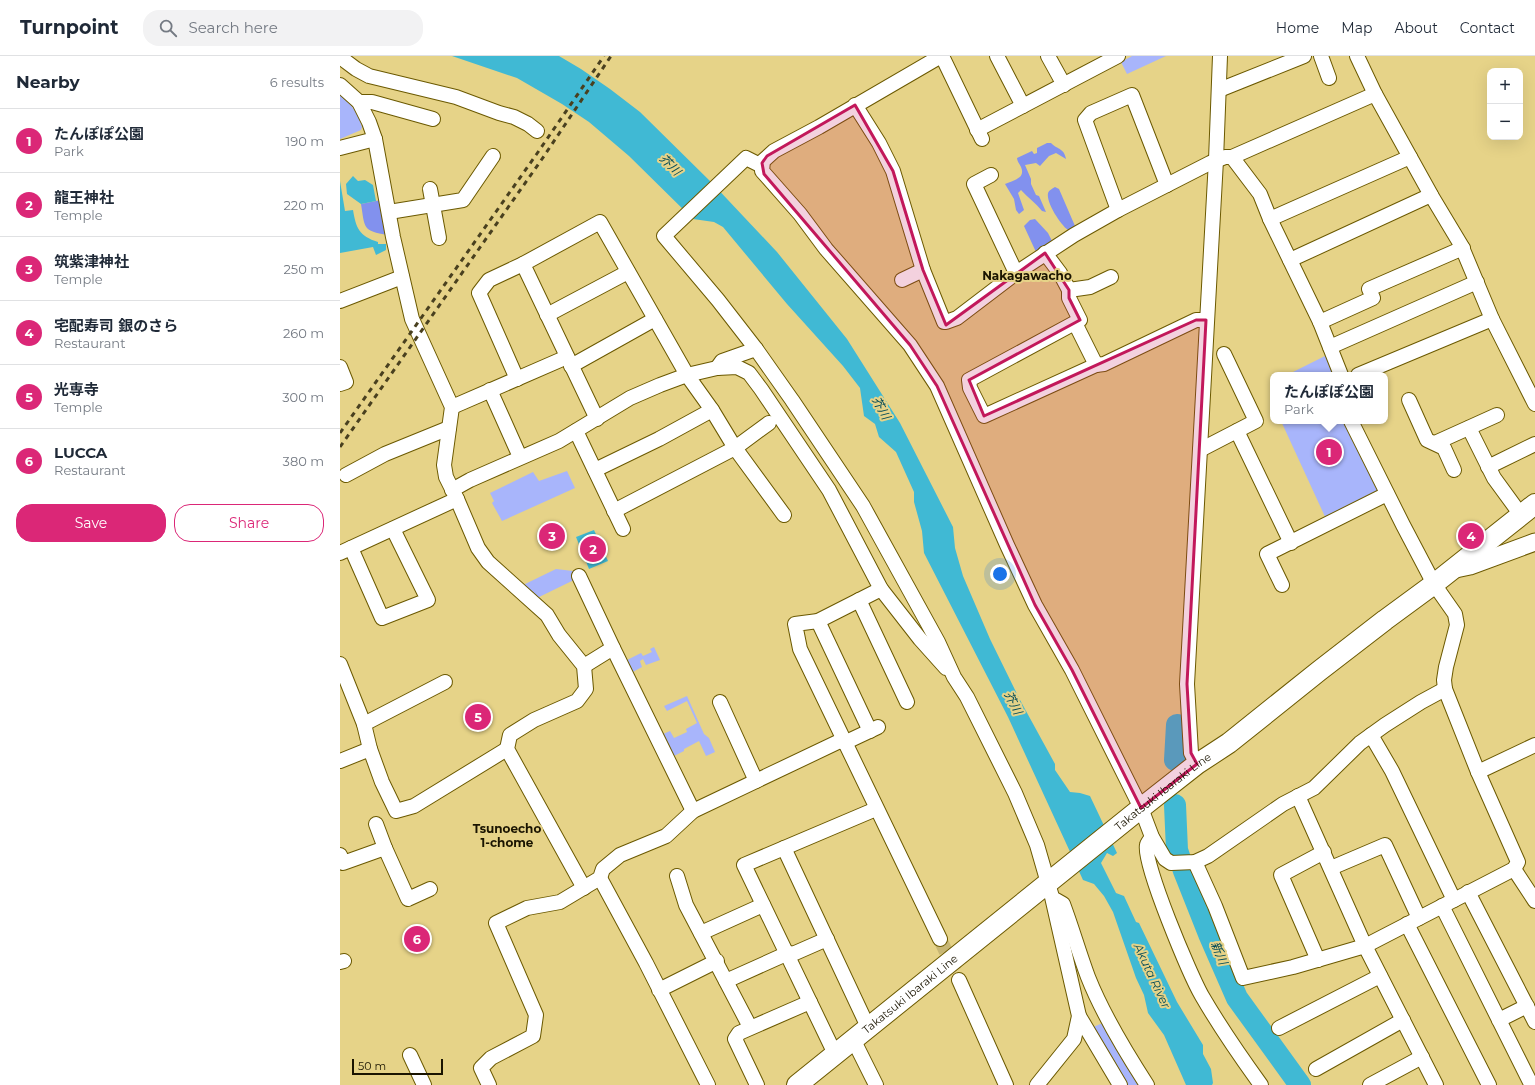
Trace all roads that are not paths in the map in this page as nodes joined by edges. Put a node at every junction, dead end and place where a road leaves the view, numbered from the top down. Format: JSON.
{"nodes":[{"id":1,"x":942,"y":56,"type":"edge"},
{"id":2,"x":997,"y":56,"type":"edge"},
{"id":3,"x":1048,"y":56,"type":"edge"},
{"id":4,"x":1118,"y":56,"type":"edge"},
{"id":5,"x":1220,"y":56,"type":"edge"},
{"id":6,"x":1304,"y":56,"type":"edge"},
{"id":7,"x":1321,"y":56,"type":"edge"},
{"id":8,"x":1356,"y":56,"type":"edge"},
{"id":9,"x":340,"y":57,"type":"edge"},
{"id":10,"x":1101,"y":60,"type":"edge"},
{"id":11,"x":1329,"y":78,"type":"dead end"},
{"id":12,"x":340,"y":85,"type":"edge"},
{"id":13,"x":1064,"y":85,"type":"junction"},
{"id":14,"x":1218,"y":90,"type":"junction"},
{"id":15,"x":1376,"y":94,"type":"junction"},
{"id":16,"x":358,"y":102,"type":"junction"},
{"id":17,"x":856,"y":105,"type":"junction"},
{"id":18,"x":1023,"y":106,"type":"junction"},
{"id":19,"x":433,"y":119,"type":"dead end"},
{"id":20,"x":537,"y":131,"type":"dead end"},
{"id":21,"x":374,"y":139,"type":"junction"},
{"id":22,"x":340,"y":148,"type":"edge"},
{"id":23,"x":1232,"y":157,"type":"junction"},
{"id":24,"x":1410,"y":157,"type":"junction"},
{"id":25,"x":485,"y":160,"type":"dead end"},
{"id":26,"x":1216,"y":160,"type":"junction"},
{"id":27,"x":762,"y":166,"type":"junction"},
{"id":28,"x":991,"y":175,"type":"dead end"},
{"id":29,"x":1167,"y":185,"type":"junction"},
{"id":30,"x":430,"y":189,"type":"dead end"},
{"id":31,"x":1431,"y":195,"type":"junction"},
{"id":32,"x":434,"y":206,"type":"junction"},
{"id":33,"x":1118,"y":210,"type":"junction"},
{"id":34,"x":389,"y":212,"type":"junction"},
{"id":35,"x":1270,"y":219,"type":"junction"},
{"id":36,"x":439,"y":238,"type":"dead end"},
{"id":37,"x":1463,"y":248,"type":"junction"},
{"id":38,"x":1045,"y":253,"type":"junction"},
{"id":39,"x":1290,"y":260,"type":"junction"},
{"id":40,"x":523,"y":264,"type":"junction"},
{"id":41,"x":923,"y":270,"type":"junction"},
{"id":42,"x":628,"y":272,"type":"junction"},
{"id":43,"x":1016,"y":273,"type":"junction"},
{"id":44,"x":402,"y":277,"type":"junction"},
{"id":45,"x":1111,"y":277,"type":"dead end"},
{"id":46,"x":902,"y":280,"type":"dead end"},
{"id":47,"x":1477,"y":282,"type":"junction"},
{"id":48,"x":1069,"y":290,"type":"junction"},
{"id":49,"x":340,"y":301,"type":"edge"},
{"id":50,"x":547,"y":316,"type":"junction"},
{"id":51,"x":1492,"y":319,"type":"junction"},
{"id":52,"x":655,"y":320,"type":"junction"},
{"id":53,"x":1201,"y":320,"type":"junction"},
{"id":54,"x":1320,"y":322,"type":"junction"},
{"id":55,"x":1075,"y":323,"type":"junction"},
{"id":56,"x":1330,"y":347,"type":"junction"},
{"id":57,"x":756,"y":349,"type":"junction"},
{"id":58,"x":1224,"y":354,"type":"dead end"},
{"id":59,"x":569,"y":361,"type":"junction"},
{"id":60,"x":1096,"y":364,"type":"junction"},
{"id":61,"x":340,"y":367,"type":"edge"},
{"id":62,"x":718,"y":368,"type":"junction"},
{"id":63,"x":1340,"y":372,"type":"edge"},
{"id":64,"x":1365,"y":372,"type":"edge"},
{"id":65,"x":687,"y":376,"type":"junction"},
{"id":66,"x":517,"y":379,"type":"junction"},
{"id":67,"x":340,"y":384,"type":"edge"},
{"id":68,"x":490,"y":390,"type":"junction"},
{"id":69,"x":1408,"y":400,"type":"dead end"},
{"id":70,"x":1535,"y":404,"type":"edge"},
{"id":71,"x":452,"y":407,"type":"junction"},
{"id":72,"x":712,"y":410,"type":"junction"},
{"id":73,"x":1497,"y":415,"type":"dead end"},
{"id":74,"x":596,"y":419,"type":"junction"},
{"id":75,"x":769,"y":423,"type":"dead end"},
{"id":76,"x":1352,"y":424,"type":"edge"},
{"id":77,"x":449,"y":428,"type":"junction"},
{"id":78,"x":1469,"y":428,"type":"junction"},
{"id":79,"x":576,"y":431,"type":"junction"},
{"id":80,"x":1237,"y":431,"type":"junction"},
{"id":81,"x":1435,"y":443,"type":"junction"},
{"id":82,"x":1535,"y":444,"type":"edge"},
{"id":83,"x":735,"y":448,"type":"junction"},
{"id":84,"x":1200,"y":450,"type":"junction"},
{"id":85,"x":520,"y":457,"type":"junction"},
{"id":86,"x":1488,"y":467,"type":"junction"},
{"id":87,"x":595,"y":470,"type":"junction"},
{"id":88,"x":1454,"y":470,"type":"dead end"},
{"id":89,"x":346,"y":475,"type":"dead end"},
{"id":90,"x":454,"y":494,"type":"junction"},
{"id":91,"x":1387,"y":494,"type":"junction"},
{"id":92,"x":1528,"y":510,"type":"edge"},
{"id":93,"x":614,"y":511,"type":"junction"},
{"id":94,"x":784,"y":515,"type":"dead end"},
{"id":95,"x":393,"y":529,"type":"junction"},
{"id":96,"x":623,"y":529,"type":"dead end"},
{"id":97,"x":1535,"y":542,"type":"edge"},
{"id":98,"x":1291,"y":543,"type":"junction"},
{"id":99,"x":345,"y":551,"type":"edge"},
{"id":100,"x":1451,"y":570,"type":"junction"},
{"id":101,"x":579,"y":576,"type":"dead end"},
{"id":102,"x":1434,"y":584,"type":"junction"},
{"id":103,"x":1282,"y":585,"type":"dead end"},
{"id":104,"x":881,"y":589,"type":"junction"},
{"id":105,"x":859,"y":600,"type":"junction"},
{"id":106,"x":818,"y":621,"type":"junction"},
{"id":107,"x":613,"y":648,"type":"junction"},
{"id":108,"x":340,"y":664,"type":"edge"},
{"id":109,"x":584,"y":666,"type":"junction"},
{"id":110,"x":954,"y":677,"type":"junction"},
{"id":111,"x":343,"y":680,"type":"edge"},
{"id":112,"x":445,"y":682,"type":"dead end"},
{"id":113,"x":1445,"y":689,"type":"junction"},
{"id":114,"x":720,"y":702,"type":"dead end"},
{"id":115,"x":907,"y":702,"type":"dead end"},
{"id":116,"x":364,"y":724,"type":"junction"},
{"id":117,"x":1371,"y":735,"type":"junction"},
{"id":118,"x":843,"y":741,"type":"junction"},
{"id":119,"x":1535,"y":745,"type":"edge"},
{"id":120,"x":507,"y":748,"type":"junction"},
{"id":121,"x":370,"y":749,"type":"junction"},
{"id":122,"x":340,"y":761,"type":"edge"},
{"id":123,"x":1197,"y":764,"type":"junction"},
{"id":124,"x":1478,"y":772,"type":"junction"},
{"id":125,"x":756,"y":781,"type":"junction"},
{"id":126,"x":1298,"y":796,"type":"junction"},
{"id":127,"x":876,"y":809,"type":"junction"},
{"id":128,"x":693,"y":811,"type":"junction"},
{"id":129,"x":1136,"y":812,"type":"junction"},
{"id":130,"x":376,"y":824,"type":"dead end"},
{"id":131,"x":1152,"y":837,"type":"junction"},
{"id":132,"x":385,"y":848,"type":"junction"},
{"id":133,"x":784,"y":848,"type":"junction"},
{"id":134,"x":1324,"y":852,"type":"junction"},
{"id":135,"x":340,"y":855,"type":"edge"},
{"id":136,"x":1195,"y":862,"type":"junction"},
{"id":137,"x":1331,"y":868,"type":"junction"},
{"id":138,"x":1514,"y":869,"type":"junction"},
{"id":139,"x":677,"y":876,"type":"dead end"},
{"id":140,"x":600,"y":878,"type":"junction"},
{"id":141,"x":1051,"y":886,"type":"junction"},
{"id":142,"x":584,"y":888,"type":"junction"},
{"id":143,"x":430,"y":889,"type":"dead end"},
{"id":144,"x":1468,"y":892,"type":"junction"},
{"id":145,"x":1535,"y":900,"type":"edge"},
{"id":146,"x":1448,"y":903,"type":"junction"},
{"id":147,"x":763,"y":905,"type":"junction"},
{"id":148,"x":1413,"y":921,"type":"junction"},
{"id":149,"x":700,"y":933,"type":"junction"},
{"id":150,"x":827,"y":939,"type":"junction"},
{"id":151,"x":940,"y":939,"type":"tunnel mouth"},
{"id":152,"x":1365,"y":946,"type":"junction"},
{"id":153,"x":786,"y":954,"type":"junction"},
{"id":154,"x":1318,"y":960,"type":"junction"},
{"id":155,"x":717,"y":961,"type":"junction"},
{"id":156,"x":1380,"y":976,"type":"junction"},
{"id":157,"x":959,"y":980,"type":"tunnel mouth"},
{"id":158,"x":726,"y":981,"type":"junction"},
{"id":159,"x":659,"y":990,"type":"junction"},
{"id":160,"x":810,"y":1002,"type":"junction"},
{"id":161,"x":1527,"y":1006,"type":"junction"},
{"id":162,"x":1079,"y":1016,"type":"junction"},
{"id":163,"x":1403,"y":1020,"type":"junction"},
{"id":164,"x":1499,"y":1020,"type":"junction"},
{"id":165,"x":1535,"y":1022,"type":"edge"},
{"id":166,"x":750,"y":1027,"type":"junction"},
{"id":167,"x":1279,"y":1028,"type":"dead end"},
{"id":168,"x":861,"y":1033,"type":"junction"},
{"id":169,"x":835,"y":1054,"type":"junction"},
{"id":170,"x":410,"y":1055,"type":"dead end"},
{"id":171,"x":1422,"y":1057,"type":"junction"},
{"id":172,"x":1316,"y":1068,"type":"dead end"},
{"id":173,"x":805,"y":1082,"type":"edge"},
{"id":174,"x":1535,"y":1083,"type":"edge"},
{"id":175,"x":424,"y":1085,"type":"edge"},
{"id":176,"x":489,"y":1085,"type":"edge"},
{"id":177,"x":708,"y":1085,"type":"edge"},
{"id":178,"x":757,"y":1085,"type":"edge"},
{"id":179,"x":876,"y":1085,"type":"edge"},
{"id":180,"x":1006,"y":1085,"type":"edge"},
{"id":181,"x":1037,"y":1085,"type":"edge"},
{"id":182,"x":1120,"y":1085,"type":"edge"},
{"id":183,"x":1147,"y":1085,"type":"edge"},
{"id":184,"x":1261,"y":1085,"type":"edge"},
{"id":185,"x":1370,"y":1085,"type":"edge"},
{"id":186,"x":1436,"y":1085,"type":"edge"},
{"id":187,"x":1490,"y":1085,"type":"edge"}],
"edges":[{"from":1,"to":17,"type":"street"},
{"from":1,"to":18,"type":"street"},
{"from":2,"to":18,"type":"street"},
{"from":3,"to":13,"type":"street"},
{"from":4,"to":10,"type":"street"},
{"from":5,"to":14,"type":"street"},
{"from":6,"to":14,"type":"street"},
{"from":7,"to":11,"type":"street"},
{"from":8,"to":15,"type":"street"},
{"from":9,"to":20,"type":"street"},
{"from":10,"to":13,"type":"street"},
{"from":12,"to":16,"type":"street"},
{"from":13,"to":18,"type":"street"},
{"from":14,"to":26,"type":"street"},
{"from":15,"to":23,"type":"street"},
{"from":15,"to":24,"type":"street"},
{"from":16,"to":19,"type":"street"},
{"from":16,"to":21,"type":"street"},
{"from":17,"to":27,"type":"street"},
{"from":17,"to":41,"type":"street"},
{"from":21,"to":22,"type":"street"},
{"from":21,"to":34,"type":"street"},
{"from":23,"to":26,"type":"street"},
{"from":23,"to":35,"type":"street"},
{"from":24,"to":31,"type":"street"},
{"from":24,"to":35,"type":"street"},
{"from":25,"to":32,"type":"street"},
{"from":26,"to":29,"type":"street"},
{"from":26,"to":53,"type":"street"},
{"from":27,"to":57,"type":"street"},
{"from":27,"to":129,"type":"street"},
{"from":28,"to":43,"type":"street"},
{"from":29,"to":33,"type":"street"},
{"from":29,"to":33,"type":"street"},
{"from":30,"to":32,"type":"street"},
{"from":31,"to":37,"type":"street"},
{"from":31,"to":39,"type":"street"},
{"from":32,"to":34,"type":"street"},
{"from":32,"to":36,"type":"street"},
{"from":33,"to":38,"type":"street"},
{"from":34,"to":44,"type":"street"},
{"from":35,"to":39,"type":"street"},
{"from":37,"to":47,"type":"street"},
{"from":37,"to":54,"type":"street"},
{"from":38,"to":43,"type":"street"},
{"from":38,"to":48,"type":"street"},
{"from":39,"to":54,"type":"street"},
{"from":40,"to":42,"type":"street"},
{"from":40,"to":50,"type":"street"},
{"from":40,"to":66,"type":"street"},
{"from":41,"to":43,"type":"street"},
{"from":41,"to":46,"type":"street"},
{"from":42,"to":50,"type":"street"},
{"from":42,"to":52,"type":"street"},
{"from":44,"to":49,"type":"street"},
{"from":44,"to":71,"type":"street"},
{"from":45,"to":48,"type":"street"},
{"from":47,"to":51,"type":"street"},
{"from":47,"to":56,"type":"street"},
{"from":48,"to":55,"type":"street"},
{"from":50,"to":59,"type":"street"},
{"from":51,"to":64,"type":"street"},
{"from":51,"to":70,"type":"street"},
{"from":52,"to":59,"type":"street"},
{"from":52,"to":65,"type":"street"},
{"from":53,"to":60,"type":"street"},
{"from":53,"to":84,"type":"street"},
{"from":54,"to":56,"type":"street"},
{"from":55,"to":60,"type":"street"},
{"from":55,"to":60,"type":"street"},
{"from":56,"to":63,"type":"street"},
{"from":57,"to":62,"type":"street"},
{"from":57,"to":110,"type":"street"},
{"from":58,"to":80,"type":"street"},
{"from":59,"to":66,"type":"street"},
{"from":59,"to":74,"type":"street"},
{"from":61,"to":67,"type":"street"},
{"from":62,"to":65,"type":"street"},
{"from":62,"to":104,"type":"street"},
{"from":65,"to":72,"type":"street"},
{"from":65,"to":74,"type":"street"},
{"from":66,"to":68,"type":"street"},
{"from":68,"to":71,"type":"street"},
{"from":68,"to":85,"type":"street"},
{"from":69,"to":81,"type":"street"},
{"from":71,"to":77,"type":"street"},
{"from":72,"to":83,"type":"street"},
{"from":72,"to":87,"type":"street"},
{"from":73,"to":78,"type":"street"},
{"from":74,"to":79,"type":"street"},
{"from":75,"to":83,"type":"street"},
{"from":76,"to":91,"type":"street"},
{"from":77,"to":89,"type":"street"},
{"from":77,"to":90,"type":"street"},
{"from":78,"to":81,"type":"street"},
{"from":78,"to":86,"type":"street"},
{"from":79,"to":85,"type":"street"},
{"from":79,"to":87,"type":"street"},
{"from":80,"to":84,"type":"street"},
{"from":80,"to":98,"type":"street"},
{"from":81,"to":88,"type":"street"},
{"from":82,"to":86,"type":"street"},
{"from":83,"to":93,"type":"street"},
{"from":83,"to":94,"type":"street"},
{"from":84,"to":123,"type":"street"},
{"from":85,"to":90,"type":"street"},
{"from":86,"to":92,"type":"street"},
{"from":87,"to":93,"type":"street"},
{"from":90,"to":95,"type":"street"},
{"from":90,"to":109,"type":"street"},
{"from":91,"to":98,"type":"street"},
{"from":91,"to":102,"type":"street"},
{"from":92,"to":100,"type":"main road","name":"Takatsuki Ibaraki Line"},
{"from":93,"to":96,"type":"street"},
{"from":95,"to":99,"type":"street"},
{"from":95,"to":99,"type":"street"},
{"from":97,"to":100,"type":"street"},
{"from":98,"to":103,"type":"street"},
{"from":100,"to":102,"type":"main road","name":"Takatsuki Ibaraki Line"},
{"from":101,"to":107,"type":"street"},
{"from":102,"to":113,"type":"street"},
{"from":102,"to":123,"type":"main road","name":"Takatsuki Ibaraki Line"},
{"from":104,"to":105,"type":"street"},
{"from":104,"to":110,"type":"street"},
{"from":105,"to":106,"type":"street"},
{"from":105,"to":115,"type":"street"},
{"from":106,"to":118,"type":"street"},
{"from":106,"to":118,"type":"street"},
{"from":107,"to":109,"type":"street"},
{"from":107,"to":128,"type":"street"},
{"from":108,"to":111,"type":"street"},
{"from":109,"to":120,"type":"street"},
{"from":110,"to":141,"type":"street"},
{"from":111,"to":116,"type":"street"},
{"from":112,"to":116,"type":"street"},
{"from":113,"to":117,"type":"street"},
{"from":113,"to":124,"type":"street"},
{"from":114,"to":125,"type":"street"},
{"from":116,"to":121,"type":"street"},
{"from":117,"to":126,"type":"street"},
{"from":117,"to":146,"type":"street"},
{"from":118,"to":125,"type":"street"},
{"from":118,"to":127,"type":"street"},
{"from":119,"to":124,"type":"street"},
{"from":120,"to":121,"type":"street"},
{"from":120,"to":142,"type":"street"},
{"from":121,"to":122,"type":"street"},
{"from":123,"to":129,"type":"main road","name":"Takatsuki Ibaraki Line"},
{"from":124,"to":138,"type":"street"},
{"from":125,"to":128,"type":"street"},
{"from":126,"to":134,"type":"street"},
{"from":126,"to":136,"type":"street"},
{"from":127,"to":133,"type":"street"},
{"from":127,"to":151,"type":"street"},
{"from":128,"to":140,"type":"street"},
{"from":129,"to":131,"type":"street"},
{"from":129,"to":141,"type":"main road","name":"Takatsuki Ibaraki Line"},
{"from":130,"to":132,"type":"street"},
{"from":131,"to":136,"type":"street"},
{"from":131,"to":184,"type":"street"},
{"from":132,"to":135,"type":"street"},
{"from":132,"to":143,"type":"street"},
{"from":133,"to":147,"type":"street"},
{"from":133,"to":150,"type":"street"},
{"from":134,"to":137,"type":"street"},
{"from":134,"to":154,"type":"street"},
{"from":136,"to":154,"type":"street"},
{"from":137,"to":148,"type":"street"},
{"from":137,"to":152,"type":"street"},
{"from":138,"to":144,"type":"street"},
{"from":138,"to":145,"type":"street"},
{"from":139,"to":149,"type":"street"},
{"from":140,"to":142,"type":"street"},
{"from":140,"to":159,"type":"street"},
{"from":141,"to":162,"type":"street"},
{"from":141,"to":168,"type":"main road","name":"Takatsuki Ibaraki Line"},
{"from":141,"to":183,"type":"street"},
{"from":142,"to":176,"type":"street"},
{"from":144,"to":146,"type":"street"},
{"from":144,"to":161,"type":"street"},
{"from":146,"to":148,"type":"street"},
{"from":146,"to":164,"type":"street"},
{"from":147,"to":149,"type":"street"},
{"from":147,"to":153,"type":"street"},
{"from":148,"to":152,"type":"street"},
{"from":148,"to":187,"type":"street"},
{"from":149,"to":155,"type":"street"},
{"from":150,"to":153,"type":"street"},
{"from":150,"to":168,"type":"street"},
{"from":152,"to":154,"type":"street"},
{"from":152,"to":156,"type":"street"},
{"from":153,"to":158,"type":"street"},
{"from":153,"to":160,"type":"street"},
{"from":155,"to":158,"type":"street"},
{"from":155,"to":159,"type":"street"},
{"from":156,"to":163,"type":"street"},
{"from":156,"to":167,"type":"street"},
{"from":157,"to":180,"type":"street"},
{"from":158,"to":166,"type":"street"},
{"from":159,"to":177,"type":"street"},
{"from":160,"to":166,"type":"street"},
{"from":160,"to":169,"type":"street"},
{"from":161,"to":164,"type":"street"},
{"from":161,"to":165,"type":"street"},
{"from":162,"to":181,"type":"street"},
{"from":162,"to":182,"type":"street"},
{"from":163,"to":171,"type":"street"},
{"from":163,"to":172,"type":"street"},
{"from":164,"to":174,"type":"street"},
{"from":166,"to":178,"type":"street"},
{"from":168,"to":169,"type":"main road","name":"Takatsuki Ibaraki Line"},
{"from":168,"to":179,"type":"street"},
{"from":169,"to":173,"type":"main road","name":"Takatsuki Ibaraki Line"},
{"from":170,"to":175,"type":"street"},
{"from":171,"to":185,"type":"street"},
{"from":171,"to":186,"type":"street"}]}
